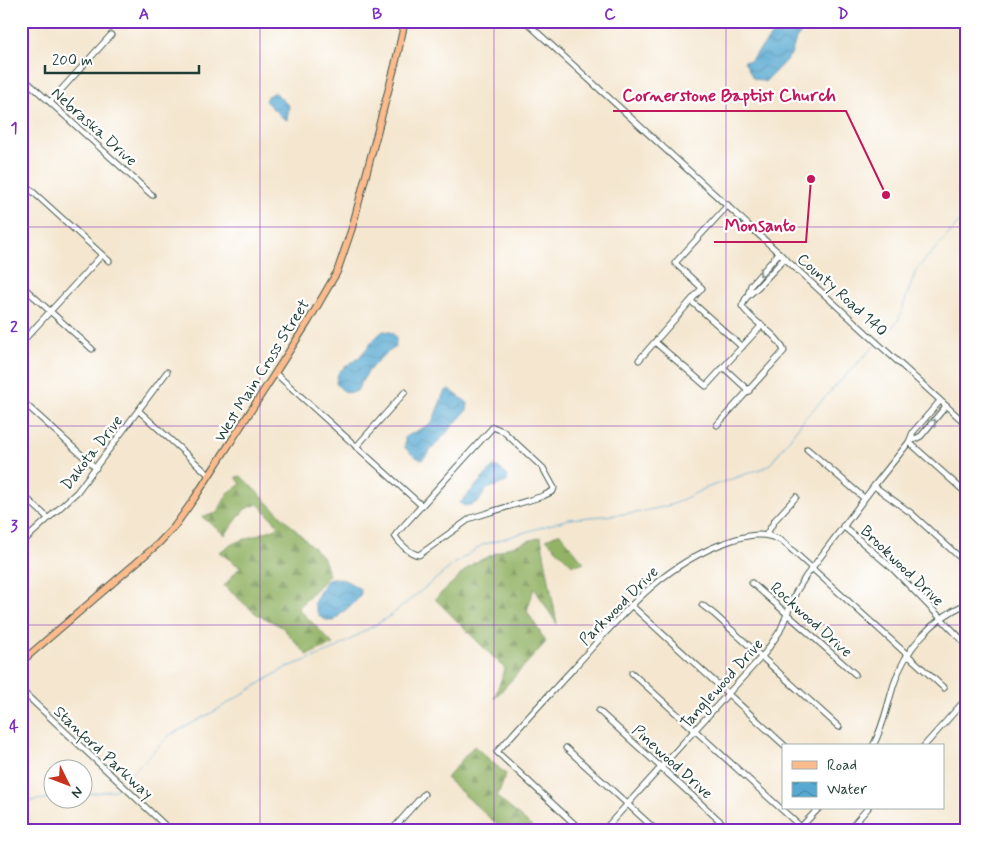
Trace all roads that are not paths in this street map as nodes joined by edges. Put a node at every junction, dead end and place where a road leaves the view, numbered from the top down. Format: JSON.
{"nodes":[{"id":1,"x":404,"y":21,"type":"edge"},
{"id":2,"x":526,"y":21,"type":"edge"},
{"id":3,"x":111,"y":35,"type":"dead end"},
{"id":4,"x":21,"y":76,"type":"edge"},
{"id":5,"x":50,"y":102,"type":"junction"},
{"id":6,"x":21,"y":181,"type":"edge"},
{"id":7,"x":152,"y":195,"type":"dead end"},
{"id":8,"x":728,"y":205,"type":"junction"},
{"id":9,"x":779,"y":253,"type":"junction"},
{"id":10,"x":102,"y":255,"type":"junction"},
{"id":11,"x":784,"y":258,"type":"junction"},
{"id":12,"x":109,"y":261,"type":"dead end"},
{"id":13,"x":21,"y":285,"type":"edge"},
{"id":14,"x":748,"y":295,"type":"junction"},
{"id":15,"x":691,"y":301,"type":"junction"},
{"id":16,"x":50,"y":312,"type":"junction"},
{"id":17,"x":762,"y":325,"type":"junction"},
{"id":18,"x":654,"y":342,"type":"junction"},
{"id":19,"x":21,"y":344,"type":"edge"},
{"id":20,"x":742,"y":347,"type":"junction"},
{"id":21,"x":92,"y":349,"type":"dead end"},
{"id":22,"x":639,"y":360,"type":"dead end"},
{"id":23,"x":723,"y":367,"type":"junction"},
{"id":24,"x":167,"y":372,"type":"dead end"},
{"id":25,"x":275,"y":373,"type":"junction"},
{"id":26,"x":749,"y":390,"type":"junction"},
{"id":27,"x":405,"y":392,"type":"dead end"},
{"id":28,"x":21,"y":400,"type":"edge"},
{"id":29,"x":940,"y":401,"type":"junction"},
{"id":30,"x":946,"y":406,"type":"junction"},
{"id":31,"x":139,"y":411,"type":"junction"},
{"id":32,"x":966,"y":424,"type":"edge"},
{"id":33,"x":717,"y":425,"type":"dead end"},
{"id":34,"x":909,"y":442,"type":"junction"},
{"id":35,"x":356,"y":447,"type":"junction"},
{"id":36,"x":807,"y":449,"type":"dead end"},
{"id":37,"x":96,"y":468,"type":"junction"},
{"id":38,"x":209,"y":475,"type":"junction"},
{"id":39,"x":874,"y":486,"type":"junction"},
{"id":40,"x":21,"y":493,"type":"edge"},
{"id":41,"x":966,"y":494,"type":"edge"},
{"id":42,"x":796,"y":497,"type":"dead end"},
{"id":43,"x":864,"y":498,"type":"junction"},
{"id":44,"x":421,"y":505,"type":"junction"},
{"id":45,"x":48,"y":518,"type":"junction"},
{"id":46,"x":843,"y":526,"type":"junction"},
{"id":47,"x":766,"y":535,"type":"junction"},
{"id":48,"x":26,"y":539,"type":"dead end"},
{"id":49,"x":966,"y":563,"type":"edge"},
{"id":50,"x":812,"y":568,"type":"junction"},
{"id":51,"x":752,"y":583,"type":"dead end"},
{"id":52,"x":966,"y":604,"type":"edge"},
{"id":53,"x":631,"y":605,"type":"junction"},
{"id":54,"x":702,"y":605,"type":"dead end"},
{"id":55,"x":788,"y":613,"type":"junction"},
{"id":56,"x":940,"y":618,"type":"junction"},
{"id":57,"x":966,"y":644,"type":"edge"},
{"id":58,"x":907,"y":655,"type":"junction"},
{"id":59,"x":762,"y":657,"type":"junction"},
{"id":60,"x":21,"y":662,"type":"edge"},
{"id":61,"x":632,"y":673,"type":"dead end"},
{"id":62,"x":855,"y":674,"type":"dead end"},
{"id":63,"x":944,"y":688,"type":"dead end"},
{"id":64,"x":21,"y":690,"type":"edge"},
{"id":65,"x":728,"y":694,"type":"junction"},
{"id":66,"x":966,"y":699,"type":"edge"},
{"id":67,"x":599,"y":711,"type":"dead end"},
{"id":68,"x":839,"y":727,"type":"dead end"},
{"id":69,"x":695,"y":730,"type":"junction"},
{"id":70,"x":783,"y":744,"type":"edge"},
{"id":71,"x":874,"y":744,"type":"edge"},
{"id":72,"x":926,"y":744,"type":"edge"},
{"id":73,"x":566,"y":748,"type":"dead end"},
{"id":74,"x":661,"y":768,"type":"junction"},
{"id":75,"x":424,"y":794,"type":"dead end"},
{"id":76,"x":628,"y":804,"type":"junction"},
{"id":77,"x":817,"y":810,"type":"edge"},
{"id":78,"x":866,"y":810,"type":"edge"},
{"id":79,"x":799,"y":829,"type":"edge"},
{"id":80,"x":171,"y":831,"type":"edge"},
{"id":81,"x":391,"y":831,"type":"edge"},
{"id":82,"x":582,"y":831,"type":"edge"},
{"id":83,"x":603,"y":831,"type":"edge"},
{"id":84,"x":657,"y":831,"type":"edge"},
{"id":85,"x":731,"y":831,"type":"edge"},
{"id":86,"x":848,"y":831,"type":"edge"}],
"edges":[{"from":1,"to":25,"type":"main road","name":"West Main Cross Street"},
{"from":2,"to":8,"type":"street","name":"County Road 140"},
{"from":3,"to":5,"type":"street"},
{"from":4,"to":5,"type":"street","name":"Nebraska Drive"},
{"from":5,"to":7,"type":"street","name":"Nebraska Drive"},
{"from":6,"to":10,"type":"street"},
{"from":8,"to":9,"type":"street","name":"County Road 140"},
{"from":8,"to":15,"type":"street"},
{"from":9,"to":11,"type":"street","name":"County Road 140"},
{"from":9,"to":14,"type":"street","one_way":true},
{"from":10,"to":12,"type":"street"},
{"from":10,"to":16,"type":"street"},
{"from":11,"to":14,"type":"street"},
{"from":11,"to":29,"type":"street","name":"County Road 140"},
{"from":13,"to":16,"type":"street"},
{"from":14,"to":17,"type":"street"},
{"from":15,"to":18,"type":"street"},
{"from":15,"to":20,"type":"street"},
{"from":16,"to":19,"type":"street"},
{"from":16,"to":21,"type":"street"},
{"from":17,"to":20,"type":"street"},
{"from":17,"to":26,"type":"street"},
{"from":18,"to":22,"type":"street"},
{"from":18,"to":23,"type":"street"},
{"from":20,"to":23,"type":"street"},
{"from":23,"to":26,"type":"street"},
{"from":24,"to":31,"type":"street","name":"Dakota Drive"},
{"from":25,"to":35,"type":"street"},
{"from":25,"to":38,"type":"main road","name":"West Main Cross Street"},
{"from":26,"to":33,"type":"street"},
{"from":27,"to":35,"type":"street"},
{"from":28,"to":37,"type":"street"},
{"from":29,"to":30,"type":"street","name":"County Road 140"},
{"from":29,"to":34,"type":"street","name":"Tanglewood Drive"},
{"from":30,"to":32,"type":"street","name":"County Road 140"},
{"from":34,"to":30,"type":"street","name":"Tanglewood Drive","one_way":true},
{"from":31,"to":37,"type":"street","name":"Dakota Drive"},
{"from":31,"to":38,"type":"street"},
{"from":34,"to":39,"type":"street","name":"Tanglewood Drive"},
{"from":34,"to":41,"type":"street"},
{"from":35,"to":44,"type":"street"},
{"from":36,"to":43,"type":"street"},
{"from":37,"to":45,"type":"street","name":"Dakota Drive"},
{"from":38,"to":60,"type":"main road","name":"West Main Cross Street"},
{"from":39,"to":43,"type":"street","name":"Tanglewood Drive"},
{"from":39,"to":49,"type":"street"},
{"from":40,"to":45,"type":"street"},
{"from":42,"to":47,"type":"street"},
{"from":43,"to":46,"type":"street","name":"Tanglewood Drive"},
{"from":44,"to":44,"type":"street"},
{"from":45,"to":48,"type":"street","name":"Dakota Drive"},
{"from":46,"to":50,"type":"street","name":"Tanglewood Drive"},
{"from":46,"to":56,"type":"street","name":"Brookwood Drive"},
{"from":47,"to":50,"type":"street"},
{"from":47,"to":53,"type":"street","name":"Parkwood Drive"},
{"from":50,"to":55,"type":"street","name":"Tanglewood Drive"},
{"from":50,"to":58,"type":"street"},
{"from":51,"to":55,"type":"street","name":"Rockwood Drive"},
{"from":52,"to":56,"type":"street"},
{"from":53,"to":65,"type":"street"},
{"from":53,"to":82,"type":"street","name":"Parkwood Drive"},
{"from":54,"to":59,"type":"street"},
{"from":55,"to":59,"type":"street","name":"Tanglewood Drive"},
{"from":55,"to":62,"type":"street","name":"Rockwood Drive"},
{"from":56,"to":57,"type":"street","name":"Brookwood Drive"},
{"from":56,"to":58,"type":"street"},
{"from":58,"to":63,"type":"street"},
{"from":58,"to":71,"type":"street"},
{"from":59,"to":65,"type":"street","name":"Tanglewood Drive"},
{"from":59,"to":68,"type":"street"},
{"from":61,"to":69,"type":"street"},
{"from":64,"to":80,"type":"street","name":"Stanford Parkway"},
{"from":65,"to":69,"type":"street","name":"Tanglewood Drive"},
{"from":65,"to":70,"type":"street"},
{"from":66,"to":72,"type":"street"},
{"from":67,"to":74,"type":"street","name":"Pinewood Drive"},
{"from":69,"to":74,"type":"street","name":"Tanglewood Drive"},
{"from":69,"to":79,"type":"street"},
{"from":73,"to":76,"type":"street"},
{"from":74,"to":76,"type":"street","name":"Tanglewood Drive"},
{"from":74,"to":85,"type":"street","name":"Pinewood Drive"},
{"from":75,"to":81,"type":"street"},
{"from":76,"to":83,"type":"street","name":"Tanglewood Drive"},
{"from":76,"to":84,"type":"street"},
{"from":77,"to":79,"type":"street"},
{"from":78,"to":86,"type":"street"}]}
